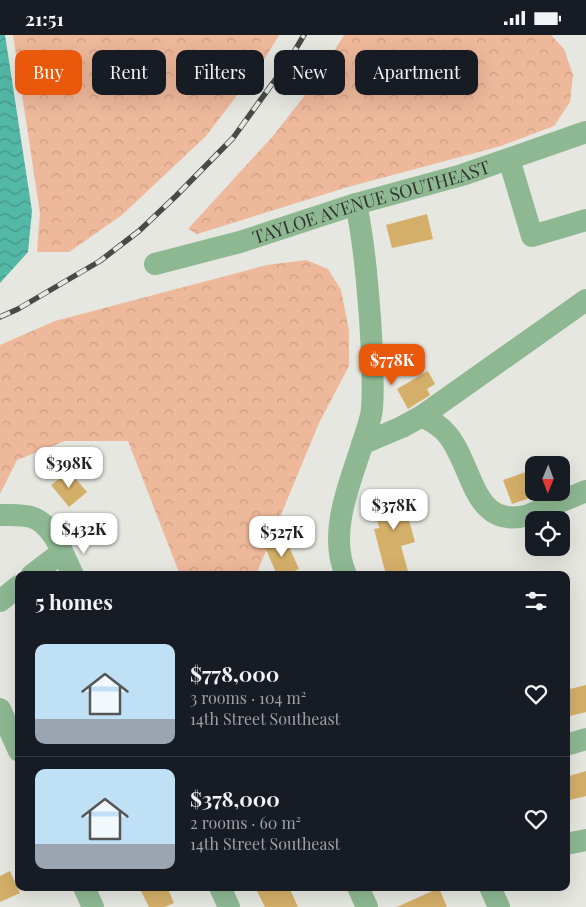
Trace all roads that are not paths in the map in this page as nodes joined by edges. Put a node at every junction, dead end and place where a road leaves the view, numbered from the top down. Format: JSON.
{"nodes":[{"id":1,"x":586,"y":132,"type":"edge"},
{"id":2,"x":509,"y":159,"type":"junction"},
{"id":3,"x":356,"y":204,"type":"junction"},
{"id":4,"x":586,"y":220,"type":"edge"},
{"id":5,"x":155,"y":264,"type":"dead end"},
{"id":6,"x":586,"y":300,"type":"edge"},
{"id":7,"x":422,"y":416,"type":"junction"},
{"id":8,"x":362,"y":444,"type":"junction"},
{"id":9,"x":586,"y":491,"type":"edge"},
{"id":10,"x":0,"y":515,"type":"edge"},
{"id":11,"x":62,"y":551,"type":"junction"},
{"id":12,"x":37,"y":571,"type":"edge"},
{"id":13,"x":71,"y":571,"type":"edge"},
{"id":14,"x":345,"y":571,"type":"edge"},
{"id":15,"x":15,"y":589,"type":"edge"},
{"id":16,"x":0,"y":601,"type":"edge"},
{"id":17,"x":0,"y":709,"type":"edge"},
{"id":18,"x":586,"y":739,"type":"edge"},
{"id":19,"x":15,"y":742,"type":"edge"},
{"id":20,"x":570,"y":744,"type":"edge"},
{"id":21,"x":586,"y":840,"type":"edge"},
{"id":22,"x":570,"y":843,"type":"edge"},
{"id":23,"x":86,"y":891,"type":"edge"},
{"id":24,"x":222,"y":891,"type":"edge"},
{"id":25,"x":360,"y":891,"type":"edge"},
{"id":26,"x":492,"y":891,"type":"edge"},
{"id":27,"x":93,"y":907,"type":"edge"},
{"id":28,"x":230,"y":907,"type":"edge"},
{"id":29,"x":367,"y":907,"type":"edge"},
{"id":30,"x":499,"y":907,"type":"edge"}],
"edges":[{"from":1,"to":2,"type":"street","name":"TAYLOE AVENUE SOUTHEAST"},
{"from":2,"to":3,"type":"street","name":"TAYLOE AVENUE SOUTHEAST"},
{"from":2,"to":4,"type":"street"},
{"from":3,"to":5,"type":"street","name":"TAYLOE AVENUE SOUTHEAST"},
{"from":3,"to":8,"type":"street"},
{"from":6,"to":7,"type":"street"},
{"from":7,"to":8,"type":"street"},
{"from":7,"to":9,"type":"street"},
{"from":8,"to":14,"type":"street"},
{"from":10,"to":11,"type":"street"},
{"from":11,"to":12,"type":"street"},
{"from":11,"to":13,"type":"street"},
{"from":15,"to":16,"type":"street"},
{"from":17,"to":19,"type":"street"},
{"from":18,"to":20,"type":"street"},
{"from":21,"to":22,"type":"street"},
{"from":23,"to":27,"type":"street"},
{"from":24,"to":28,"type":"street"},
{"from":25,"to":29,"type":"street"},
{"from":26,"to":30,"type":"street"}]}
